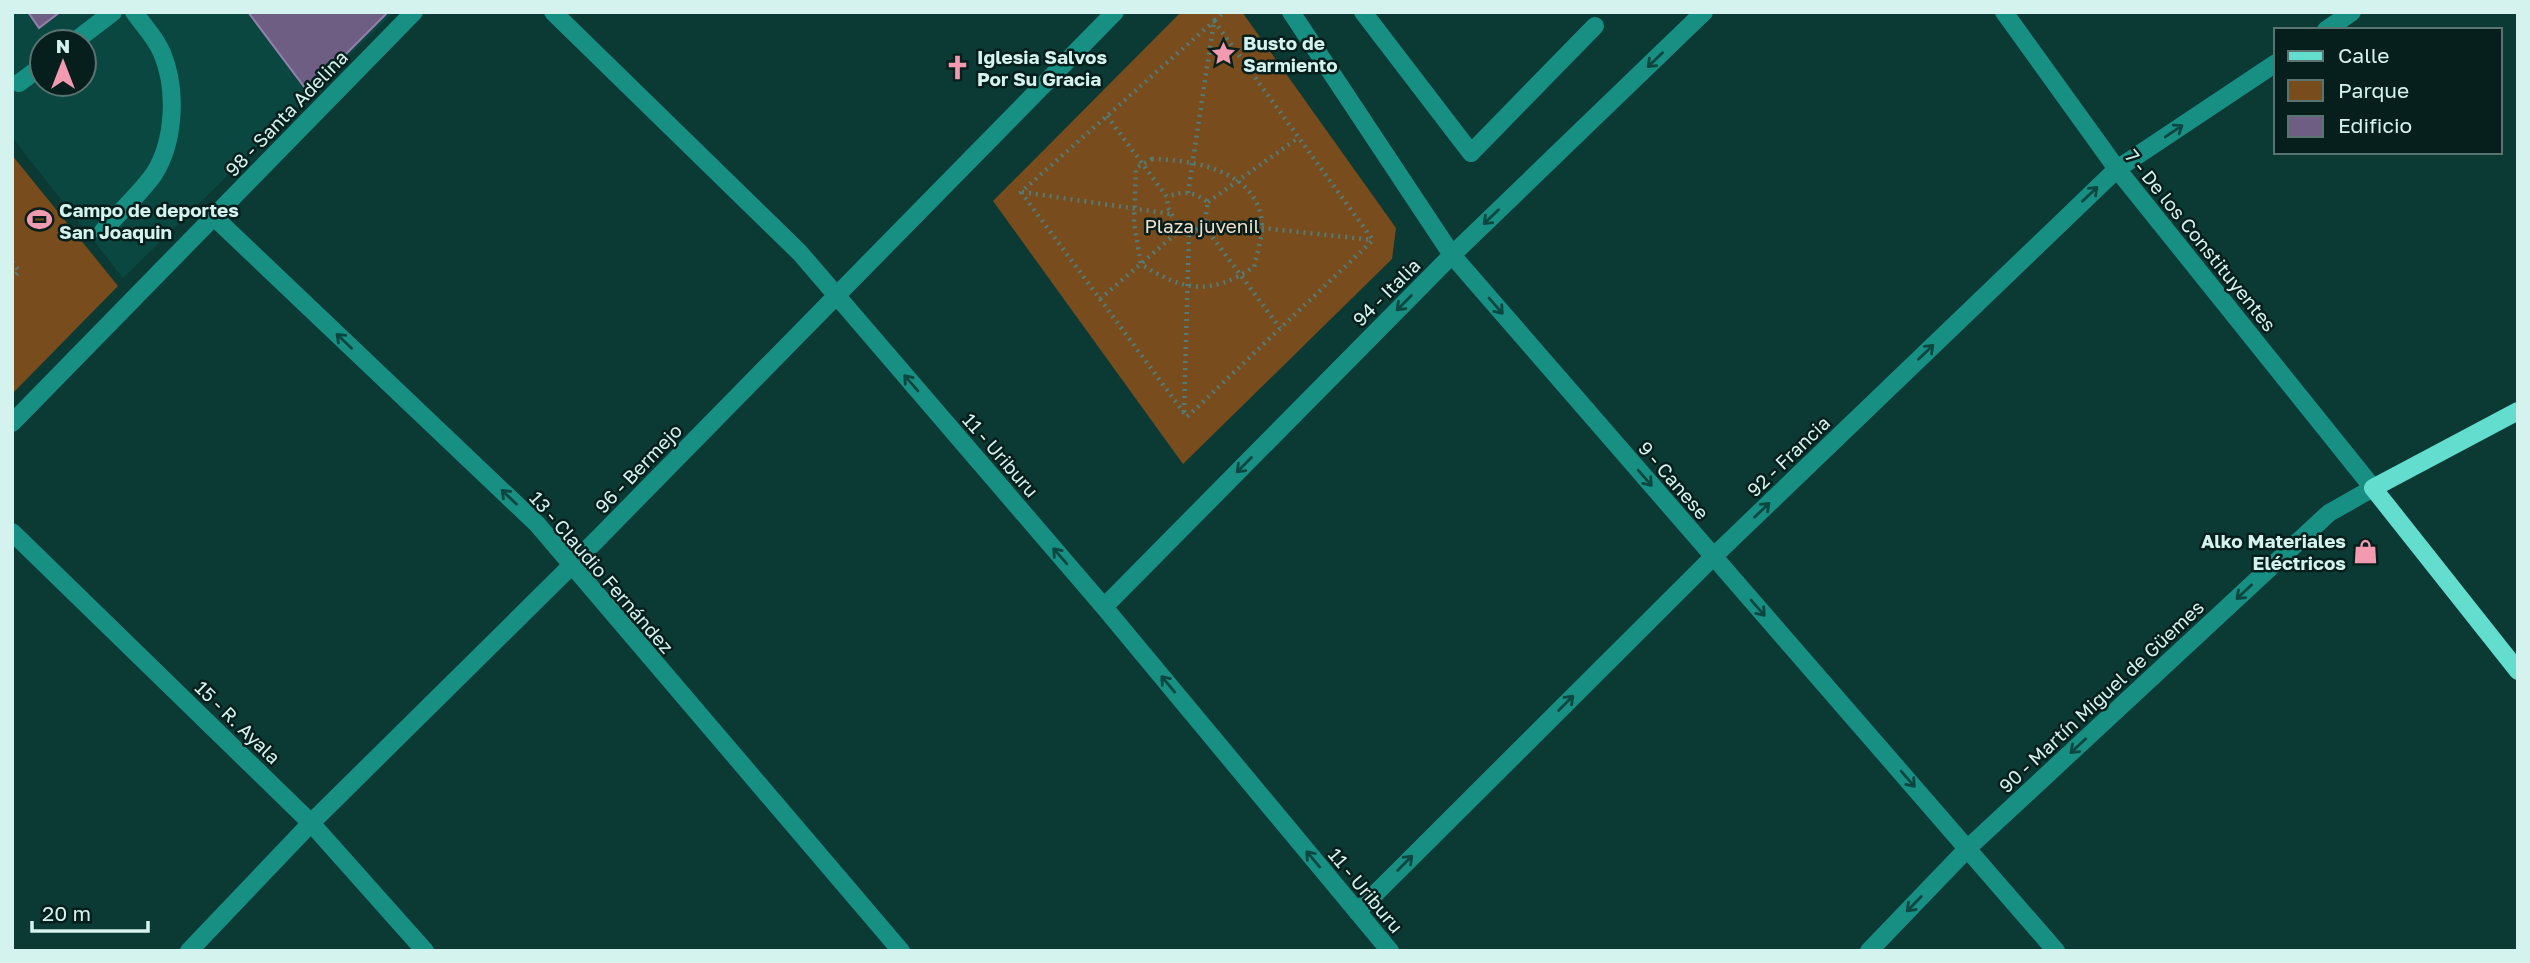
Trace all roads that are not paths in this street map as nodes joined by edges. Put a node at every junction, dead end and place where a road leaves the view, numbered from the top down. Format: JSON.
{"nodes":[{"id":1,"x":113,"y":12,"type":"edge"},
{"id":2,"x":134,"y":12,"type":"edge"},
{"id":3,"x":414,"y":12,"type":"edge"},
{"id":4,"x":553,"y":12,"type":"edge"},
{"id":5,"x":1115,"y":12,"type":"edge"},
{"id":6,"x":1291,"y":12,"type":"edge"},
{"id":7,"x":1363,"y":12,"type":"edge"},
{"id":8,"x":1704,"y":12,"type":"edge"},
{"id":9,"x":2004,"y":12,"type":"edge"},
{"id":10,"x":2352,"y":12,"type":"edge"},
{"id":11,"x":1595,"y":26,"type":"dead end"},
{"id":12,"x":92,"y":28,"type":"edge"},
{"id":13,"x":2329,"y":28,"type":"edge"},
{"id":14,"x":2274,"y":64,"type":"edge"},
{"id":15,"x":28,"y":76,"type":"edge"},
{"id":16,"x":19,"y":83,"type":"dead end"},
{"id":17,"x":2117,"y":169,"type":"junction"},
{"id":18,"x":214,"y":217,"type":"junction"},
{"id":19,"x":103,"y":231,"type":"dead end"},
{"id":20,"x":1452,"y":254,"type":"junction"},
{"id":21,"x":836,"y":296,"type":"junction"},
{"id":22,"x":2518,"y":411,"type":"edge"},
{"id":23,"x":12,"y":423,"type":"edge"},
{"id":24,"x":2373,"y":488,"type":"junction"},
{"id":25,"x":12,"y":532,"type":"edge"},
{"id":26,"x":1713,"y":557,"type":"junction"},
{"id":27,"x":571,"y":566,"type":"junction"},
{"id":28,"x":1104,"y":607,"type":"junction"},
{"id":29,"x":2518,"y":671,"type":"edge"},
{"id":30,"x":311,"y":823,"type":"junction"},
{"id":31,"x":1968,"y":848,"type":"junction"},
{"id":32,"x":1357,"y":912,"type":"junction"},
{"id":33,"x":189,"y":951,"type":"edge"},
{"id":34,"x":425,"y":951,"type":"edge"},
{"id":35,"x":901,"y":951,"type":"edge"},
{"id":36,"x":1390,"y":951,"type":"edge"},
{"id":37,"x":1869,"y":951,"type":"edge"},
{"id":38,"x":2056,"y":951,"type":"edge"}],
"edges":[{"from":1,"to":12,"type":"street"},
{"from":2,"to":19,"type":"street"},
{"from":3,"to":18,"type":"street","name":"98 - Santa Adelina"},
{"from":4,"to":21,"type":"street","name":"11 - Uriburu"},
{"from":5,"to":21,"type":"street","name":"96 - Bermejo"},
{"from":6,"to":20,"type":"street","name":"9 - Canese"},
{"from":7,"to":11,"type":"street"},
{"from":8,"to":20,"type":"street","name":"94 - Italia","one_way":true},
{"from":9,"to":17,"type":"street","name":"7 - De los Constituyentes"},
{"from":10,"to":13,"type":"street"},
{"from":17,"to":14,"type":"street","name":"92 - Francia","one_way":true},
{"from":15,"to":16,"type":"street"},
{"from":17,"to":24,"type":"street","name":"7 - De los Constituyentes"},
{"from":26,"to":17,"type":"street","name":"92 - Francia","one_way":true},
{"from":18,"to":23,"type":"street","name":"98 - Santa Adelina"},
{"from":27,"to":18,"type":"street","name":"13 - Claudio Fernández","one_way":true},
{"from":20,"to":26,"type":"street","name":"9 - Canese","one_way":true},
{"from":20,"to":28,"type":"street","name":"94 - Italia","one_way":true},
{"from":21,"to":27,"type":"street","name":"96 - Bermejo"},
{"from":28,"to":21,"type":"street","name":"11 - Uriburu","one_way":true},
{"from":22,"to":24,"type":"main road"},
{"from":24,"to":29,"type":"main road"},
{"from":24,"to":31,"type":"street","name":"90 - Martín Miguel de Güemes","one_way":true},
{"from":25,"to":30,"type":"street","name":"15 - R. Ayala"},
{"from":26,"to":31,"type":"street","name":"9 - Canese","one_way":true},
{"from":32,"to":26,"type":"street","name":"92 - Francia","one_way":true},
{"from":27,"to":30,"type":"street","name":"96 - Bermejo"},
{"from":27,"to":35,"type":"street","name":"13 - Claudio Fernández"},
{"from":32,"to":28,"type":"street","name":"11 - Uriburu","one_way":true},
{"from":30,"to":33,"type":"street","name":"96 - Bermejo"},
{"from":30,"to":34,"type":"street","name":"15 - R. Ayala"},
{"from":31,"to":37,"type":"street","name":"90 - Martín Miguel de Güemes","one_way":true},
{"from":31,"to":38,"type":"street","name":"9 - Canese"},
{"from":32,"to":36,"type":"street","name":"11 - Uriburu"}]}
